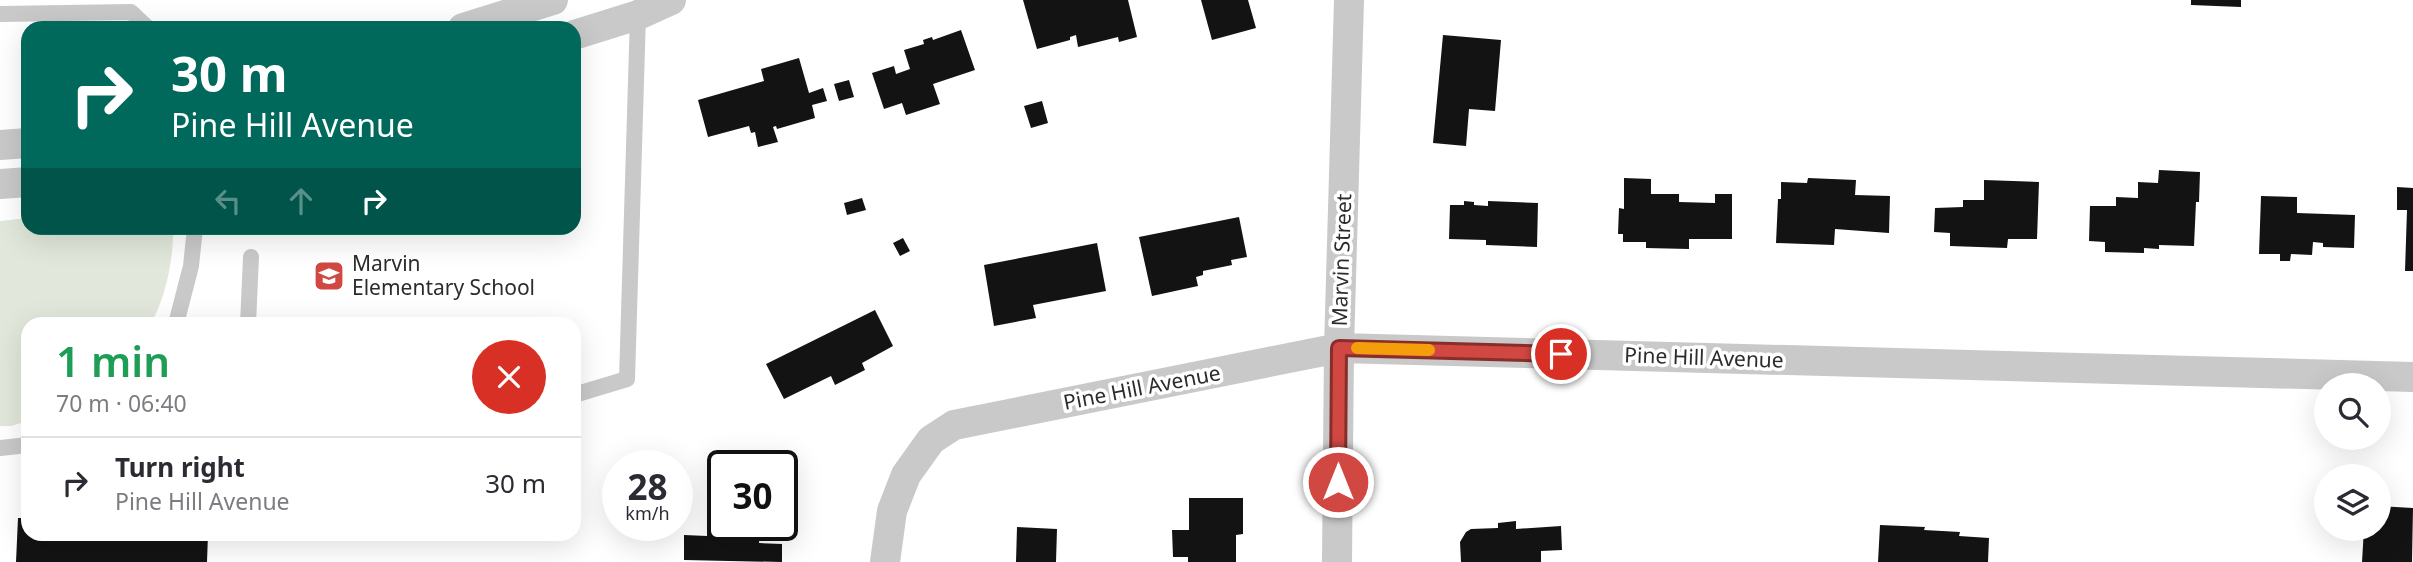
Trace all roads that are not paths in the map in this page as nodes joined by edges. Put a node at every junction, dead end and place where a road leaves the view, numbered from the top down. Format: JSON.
{"nodes":[{"id":1,"x":553,"y":0,"type":"edge"},
{"id":2,"x":671,"y":0,"type":"edge"},
{"id":3,"x":1349,"y":0,"type":"edge"},
{"id":4,"x":0,"y":14,"type":"edge"},
{"id":5,"x":638,"y":15,"type":"junction"},
{"id":6,"x":141,"y":21,"type":"edge"},
{"id":7,"x":486,"y":21,"type":"edge"},
{"id":8,"x":581,"y":33,"type":"edge"},
{"id":9,"x":21,"y":144,"type":"edge"},
{"id":10,"x":0,"y":145,"type":"edge"},
{"id":11,"x":21,"y":182,"type":"edge"},
{"id":12,"x":0,"y":184,"type":"edge"},
{"id":13,"x":194,"y":235,"type":"edge"},
{"id":14,"x":251,"y":257,"type":"dead end"},
{"id":15,"x":178,"y":317,"type":"edge"},
{"id":16,"x":248,"y":317,"type":"edge"},
{"id":17,"x":1339,"y":348,"type":"junction"},
{"id":18,"x":2413,"y":377,"type":"edge"},
{"id":19,"x":581,"y":394,"type":"edge"},
{"id":20,"x":21,"y":446,"type":"edge"},
{"id":21,"x":0,"y":448,"type":"edge"},
{"id":22,"x":885,"y":562,"type":"edge"},
{"id":23,"x":1338,"y":562,"type":"edge"}],
"edges":[{"from":1,"to":7,"type":"street"},
{"from":2,"to":5,"type":"street"},
{"from":3,"to":17,"type":"street","name":"Marvin Street"},
{"from":4,"to":6,"type":"lane"},
{"from":5,"to":8,"type":"street"},
{"from":5,"to":19,"type":"lane"},
{"from":9,"to":10,"type":"street"},
{"from":11,"to":12,"type":"street"},
{"from":13,"to":15,"type":"lane"},
{"from":14,"to":16,"type":"lane"},
{"from":17,"to":18,"type":"street","name":"Pine Hill Avenue"},
{"from":17,"to":22,"type":"street","name":"Pine Hill Avenue"},
{"from":17,"to":23,"type":"street","name":"Marvin Street"},
{"from":20,"to":21,"type":"lane"}]}
